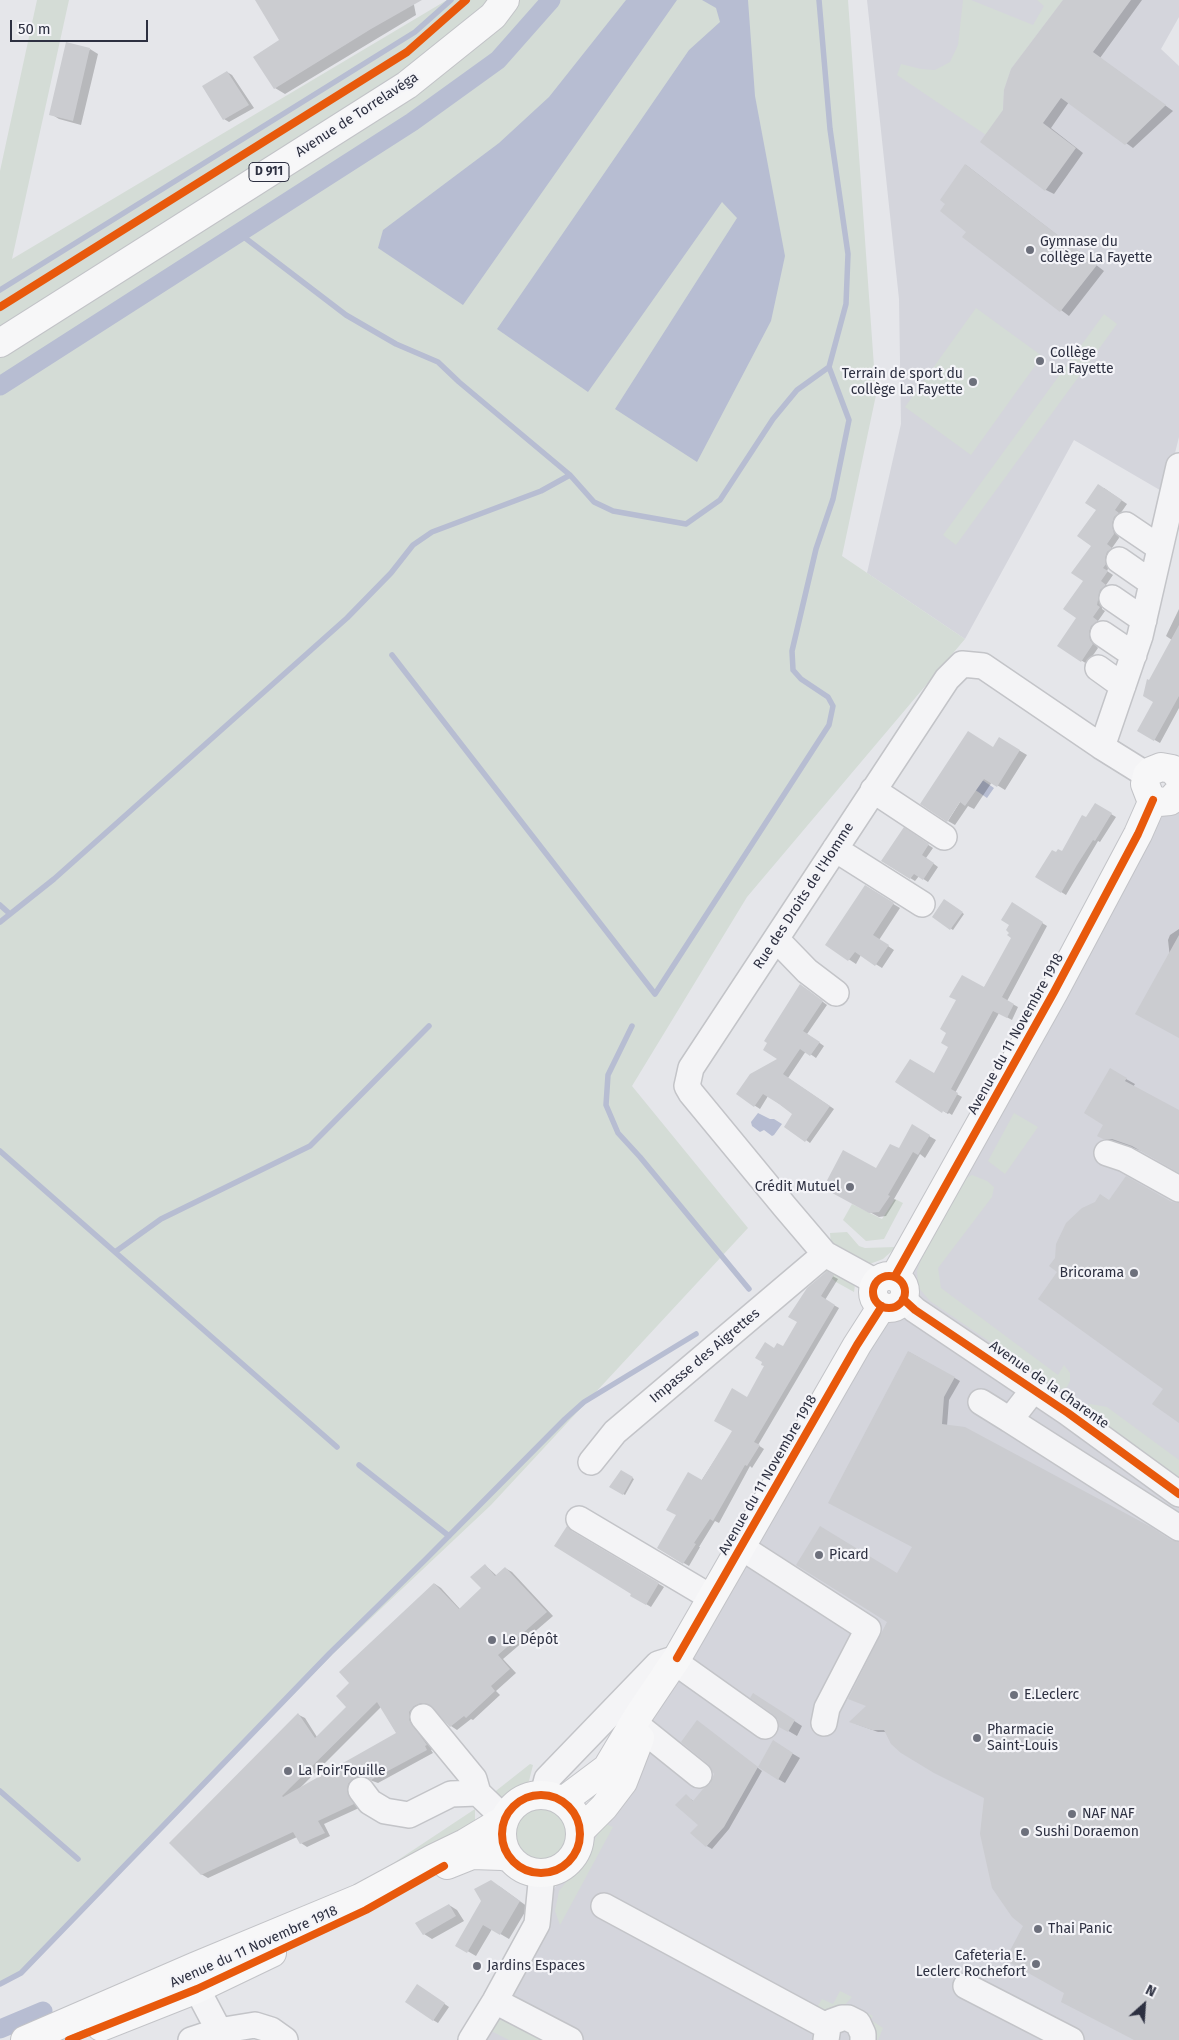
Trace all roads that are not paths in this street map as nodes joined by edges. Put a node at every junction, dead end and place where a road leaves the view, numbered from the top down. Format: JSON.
{"nodes":[{"id":1,"x":505,"y":0,"type":"edge"},
{"id":2,"x":7,"y":338,"type":"edge"},
{"id":3,"x":1179,"y":466,"type":"edge"},
{"id":4,"x":1126,"y":525,"type":"dead end"},
{"id":5,"x":1160,"y":548,"type":"junction"},
{"id":6,"x":1119,"y":560,"type":"dead end"},
{"id":7,"x":1152,"y":583,"type":"junction"},
{"id":8,"x":1112,"y":598,"type":"dead end"},
{"id":9,"x":1144,"y":620,"type":"junction"},
{"id":10,"x":1103,"y":634,"type":"dead end"},
{"id":11,"x":1134,"y":654,"type":"junction"},
{"id":12,"x":1098,"y":668,"type":"dead end"},
{"id":13,"x":1123,"y":686,"type":"junction"},
{"id":14,"x":1102,"y":747,"type":"junction"},
{"id":15,"x":1171,"y":782,"type":"edge"},
{"id":16,"x":873,"y":790,"type":"junction"},
{"id":17,"x":944,"y":837,"type":"dead end"},
{"id":18,"x":838,"y":844,"type":"junction"},
{"id":19,"x":925,"y":899,"type":"dead end"},
{"id":20,"x":776,"y":939,"type":"junction"},
{"id":21,"x":836,"y":993,"type":"dead end"},
{"id":22,"x":1107,"y":1153,"type":"dead end"},
{"id":23,"x":1179,"y":1189,"type":"edge"},
{"id":24,"x":825,"y":1254,"type":"junction"},
{"id":25,"x":889,"y":1291,"type":"junction"},
{"id":26,"x":1034,"y":1389,"type":"junction"},
{"id":27,"x":981,"y":1402,"type":"dead end"},
{"id":28,"x":1010,"y":1420,"type":"junction"},
{"id":29,"x":591,"y":1462,"type":"dead end"},
{"id":30,"x":1179,"y":1494,"type":"edge"},
{"id":31,"x":579,"y":1519,"type":"dead end"},
{"id":32,"x":1179,"y":1528,"type":"edge"},
{"id":33,"x":740,"y":1547,"type":"junction"},
{"id":34,"x":712,"y":1598,"type":"junction"},
{"id":35,"x":676,"y":1660,"type":"junction"},
{"id":36,"x":648,"y":1700,"type":"junction"},
{"id":37,"x":423,"y":1717,"type":"dead end"},
{"id":38,"x":824,"y":1723,"type":"dead end"},
{"id":39,"x":765,"y":1726,"type":"dead end"},
{"id":40,"x":643,"y":1730,"type":"junction"},
{"id":41,"x":699,"y":1775,"type":"dead end"},
{"id":42,"x":361,"y":1790,"type":"dead end"},
{"id":43,"x":478,"y":1793,"type":"junction"},
{"id":44,"x":553,"y":1798,"type":"junction"},
{"id":45,"x":505,"y":1819,"type":"junction"},
{"id":46,"x":581,"y":1830,"type":"junction"},
{"id":47,"x":510,"y":1858,"type":"junction"},
{"id":48,"x":542,"y":1873,"type":"junction"},
{"id":49,"x":604,"y":1906,"type":"dead end"},
{"id":50,"x":966,"y":1986,"type":"dead end"},
{"id":51,"x":197,"y":1989,"type":"junction"},
{"id":52,"x":495,"y":2001,"type":"junction"},
{"id":53,"x":827,"y":2034,"type":"edge"},
{"id":54,"x":221,"y":2035,"type":"edge"},
{"id":55,"x":25,"y":2040,"type":"edge"},
{"id":56,"x":69,"y":2040,"type":"edge"},
{"id":57,"x":191,"y":2040,"type":"edge"},
{"id":58,"x":257,"y":2040,"type":"edge"},
{"id":59,"x":285,"y":2040,"type":"edge"},
{"id":60,"x":471,"y":2040,"type":"edge"},
{"id":61,"x":570,"y":2040,"type":"edge"},
{"id":62,"x":863,"y":2040,"type":"edge"},
{"id":63,"x":1071,"y":2040,"type":"edge"}],
"edges":[{"from":1,"to":2,"type":"main road","name":"Avenue de Torrelavéga","number":"D 911"},
{"from":3,"to":5,"type":"street"},
{"from":4,"to":5,"type":"street"},
{"from":5,"to":7,"type":"street"},
{"from":6,"to":7,"type":"street"},
{"from":7,"to":9,"type":"street"},
{"from":8,"to":9,"type":"street"},
{"from":9,"to":11,"type":"street"},
{"from":10,"to":11,"type":"street"},
{"from":11,"to":13,"type":"street"},
{"from":12,"to":13,"type":"street"},
{"from":13,"to":14,"type":"street"},
{"from":14,"to":15,"type":"street","name":"Rue des Droits de l'Homme"},
{"from":14,"to":16,"type":"street","name":"Rue des Droits de l'Homme"},
{"from":15,"to":25,"type":"main road","name":"Avenue du 11 Novembre 1918"},
{"from":16,"to":17,"type":"street"},
{"from":16,"to":18,"type":"street","name":"Rue des Droits de l'Homme"},
{"from":18,"to":19,"type":"street"},
{"from":18,"to":20,"type":"street","name":"Rue des Droits de l'Homme"},
{"from":20,"to":21,"type":"street"},
{"from":20,"to":24,"type":"street","name":"Rue des Droits de l'Homme"},
{"from":22,"to":23,"type":"street"},
{"from":24,"to":25,"type":"street","name":"Rue des Droits de l'Homme"},
{"from":24,"to":29,"type":"street","name":"Impasse des Aigrettes"},
{"from":25,"to":26,"type":"street","name":"Avenue de la Charente"},
{"from":25,"to":33,"type":"main road","name":"Avenue du 11 Novembre 1918"},
{"from":26,"to":28,"type":"street"},
{"from":26,"to":30,"type":"street","name":"Avenue de la Charente"},
{"from":27,"to":28,"type":"street"},
{"from":28,"to":32,"type":"street"},
{"from":31,"to":34,"type":"street"},
{"from":33,"to":34,"type":"main road","name":"Avenue du 11 Novembre 1918"},
{"from":33,"to":38,"type":"street"},
{"from":34,"to":35,"type":"main road","name":"Avenue du 11 Novembre 1918"},
{"from":35,"to":36,"type":"main road","name":"Avenue du 11 Novembre 1918"},
{"from":35,"to":39,"type":"street"},
{"from":35,"to":44,"type":"street"},
{"from":36,"to":40,"type":"main road","name":"Avenue du 11 Novembre 1918"},
{"from":36,"to":44,"type":"main road","name":"Avenue du 11 Novembre 1918"},
{"from":37,"to":43,"type":"street"},
{"from":40,"to":41,"type":"street"},
{"from":40,"to":46,"type":"main road","name":"Avenue du 11 Novembre 1918"},
{"from":42,"to":43,"type":"street"},
{"from":43,"to":45,"type":"street"},
{"from":44,"to":45,"type":"main road"},
{"from":44,"to":46,"type":"main road"},
{"from":45,"to":47,"type":"main road"},
{"from":45,"to":55,"type":"main road","name":"Avenue du 11 Novembre 1918"},
{"from":46,"to":48,"type":"main road"},
{"from":47,"to":48,"type":"main road"},
{"from":47,"to":51,"type":"main road","name":"Avenue du 11 Novembre 1918"},
{"from":48,"to":52,"type":"street"},
{"from":49,"to":53,"type":"street"},
{"from":50,"to":63,"type":"street"},
{"from":51,"to":54,"type":"street"},
{"from":51,"to":56,"type":"main road","name":"Avenue du 11 Novembre 1918"},
{"from":52,"to":60,"type":"street"},
{"from":52,"to":61,"type":"street"},
{"from":53,"to":62,"type":"street"},
{"from":54,"to":57,"type":"street"},
{"from":54,"to":59,"type":"street"},
{"from":58,"to":59,"type":"street"}]}
